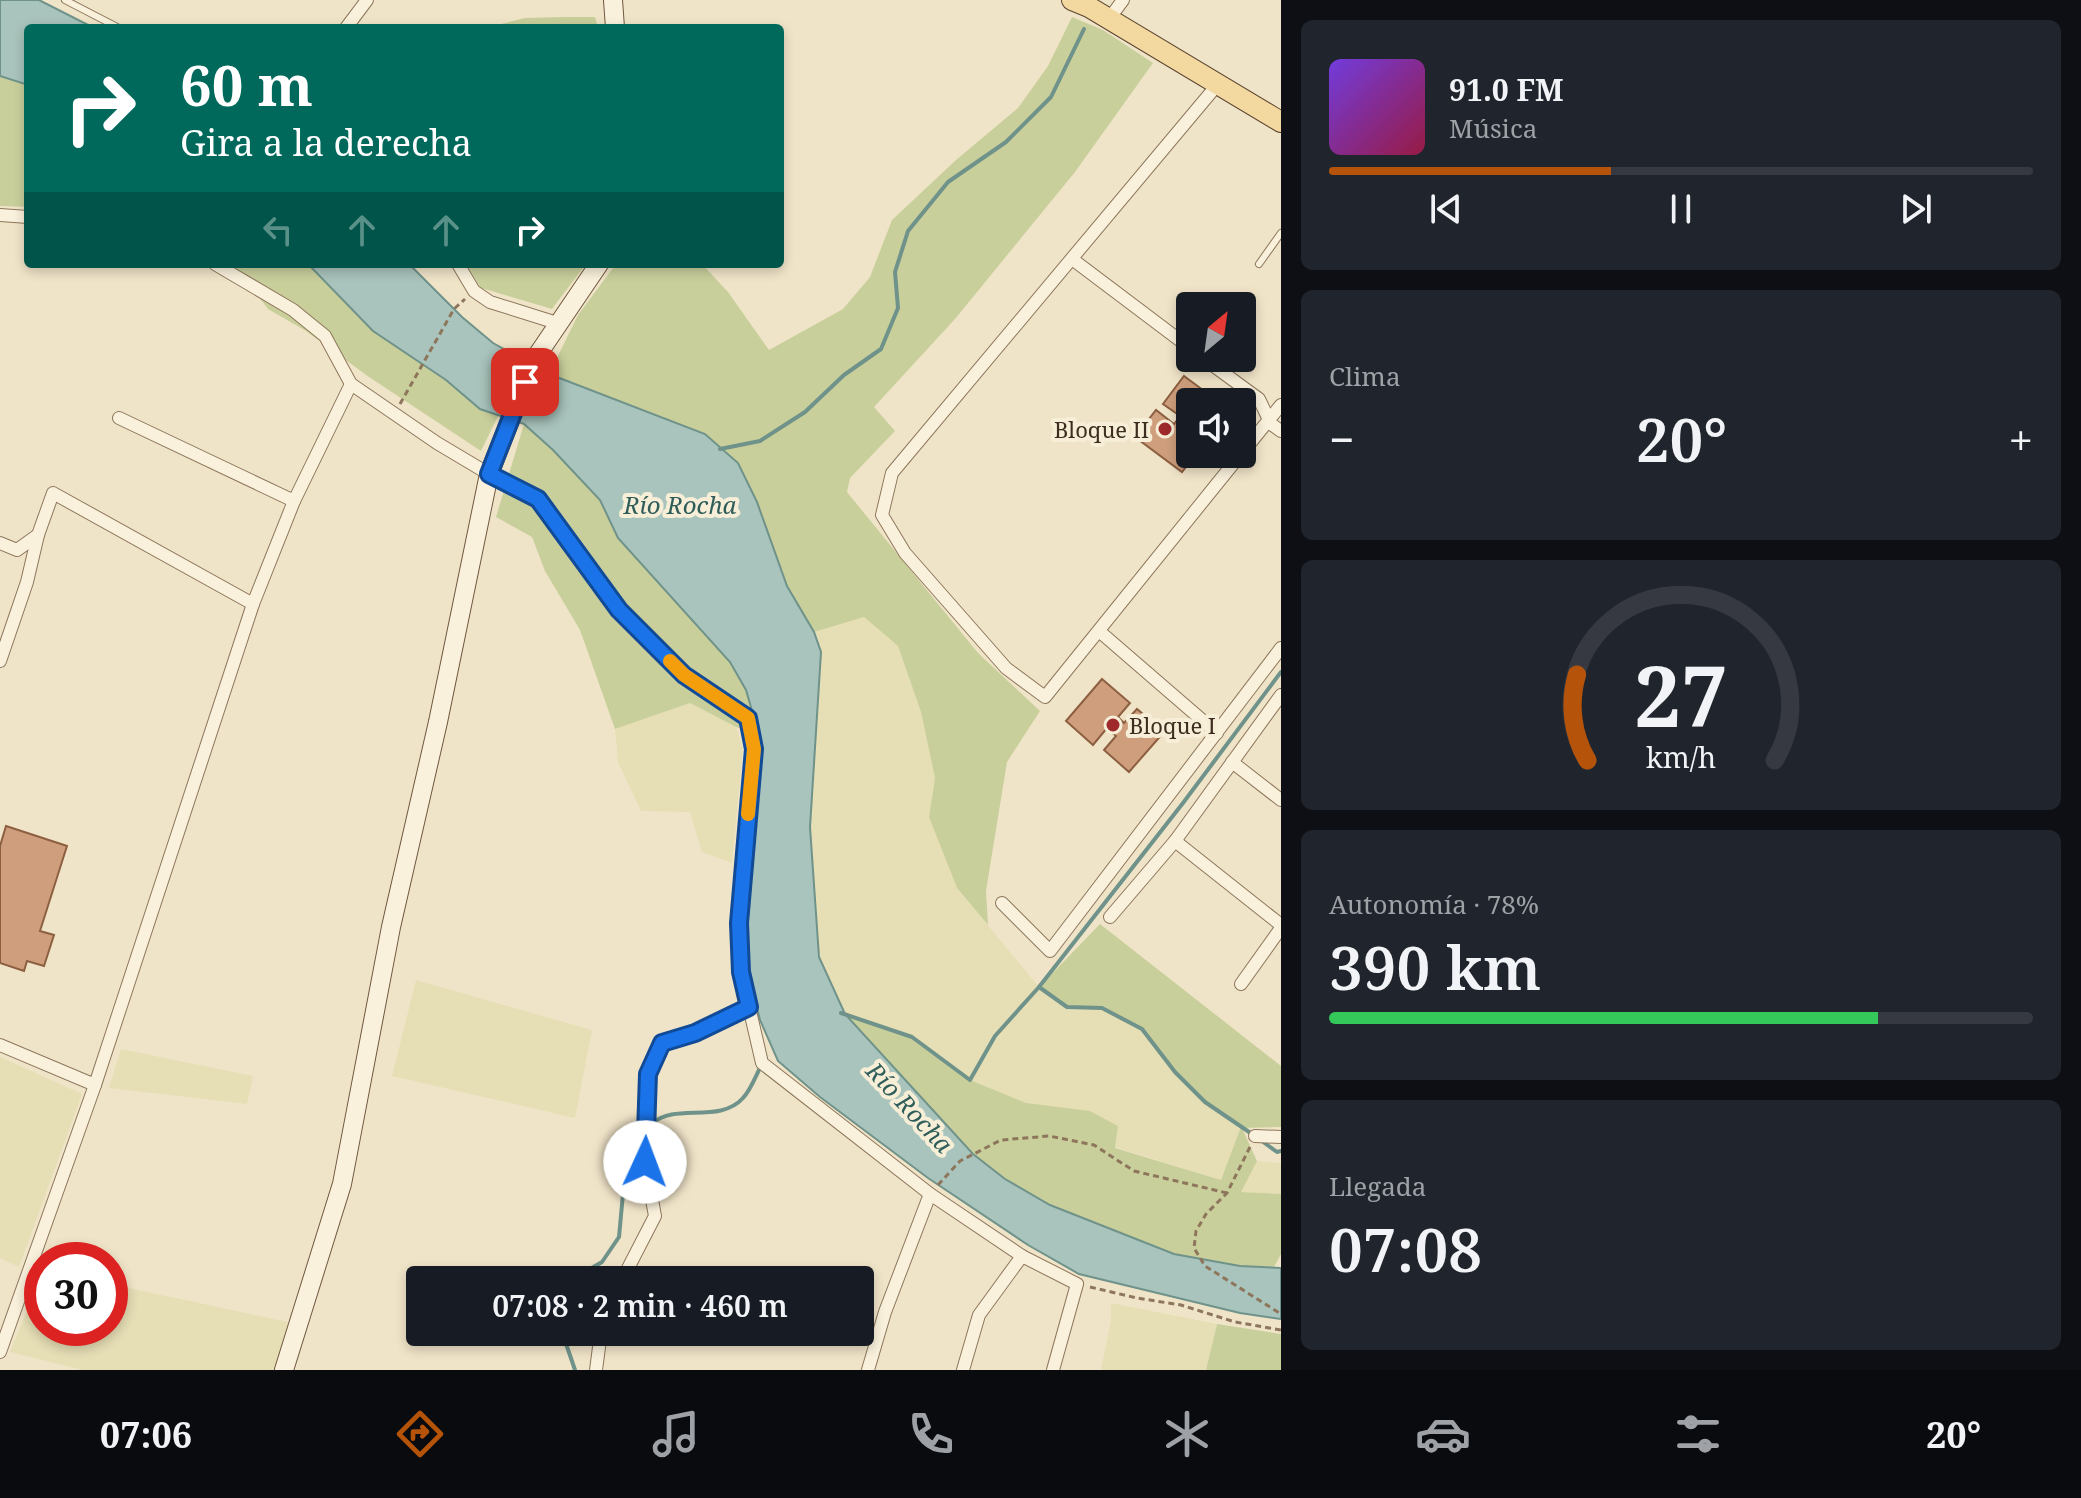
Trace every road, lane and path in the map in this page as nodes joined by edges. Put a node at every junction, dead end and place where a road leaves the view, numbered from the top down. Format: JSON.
{"nodes":[{"id":1,"x":65,"y":0,"type":"edge"},
{"id":2,"x":367,"y":0,"type":"edge"},
{"id":3,"x":613,"y":0,"type":"edge"},
{"id":4,"x":1123,"y":0,"type":"edge"},
{"id":5,"x":1085,"y":2,"type":"edge"},
{"id":6,"x":1109,"y":19,"type":"junction"},
{"id":7,"x":111,"y":24,"type":"edge"},
{"id":8,"x":349,"y":24,"type":"edge"},
{"id":9,"x":615,"y":24,"type":"edge"},
{"id":10,"x":1218,"y":84,"type":"junction"},
{"id":11,"x":1281,"y":122,"type":"edge"},
{"id":12,"x":0,"y":215,"type":"edge"},
{"id":13,"x":24,"y":217,"type":"edge"},
{"id":14,"x":1281,"y":233,"type":"edge"},
{"id":15,"x":1072,"y":259,"type":"junction"},
{"id":16,"x":1259,"y":264,"type":"dead end"},
{"id":17,"x":222,"y":268,"type":"edge"},
{"id":18,"x":460,"y":268,"type":"edge"},
{"id":19,"x":596,"y":268,"type":"edge"},
{"id":20,"x":454,"y":309,"type":"dead end"},
{"id":21,"x":557,"y":323,"type":"junction"},
{"id":22,"x":1176,"y":337,"type":"edge"},
{"id":23,"x":1222,"y":372,"type":"edge"},
{"id":24,"x":351,"y":384,"type":"junction"},
{"id":25,"x":1281,"y":405,"type":"edge"},
{"id":26,"x":394,"y":414,"type":"junction"},
{"id":27,"x":119,"y":418,"type":"dead end"},
{"id":28,"x":1269,"y":420,"type":"junction"},
{"id":29,"x":1281,"y":431,"type":"edge"},
{"id":30,"x":1256,"y":436,"type":"edge"},
{"id":31,"x":1231,"y":468,"type":"edge"},
{"id":32,"x":489,"y":474,"type":"junction"},
{"id":33,"x":294,"y":501,"type":"junction"},
{"id":34,"x":38,"y":535,"type":"junction"},
{"id":35,"x":0,"y":543,"type":"edge"},
{"id":36,"x":253,"y":604,"type":"junction"},
{"id":37,"x":1099,"y":631,"type":"junction"},
{"id":38,"x":1281,"y":648,"type":"edge"},
{"id":39,"x":0,"y":661,"type":"edge"},
{"id":40,"x":1281,"y":695,"type":"edge"},
{"id":41,"x":1217,"y":733,"type":"junction"},
{"id":42,"x":1232,"y":762,"type":"junction"},
{"id":43,"x":1281,"y":800,"type":"edge"},
{"id":44,"x":1175,"y":841,"type":"junction"},
{"id":45,"x":1002,"y":903,"type":"dead end"},
{"id":46,"x":1110,"y":917,"type":"dead end"},
{"id":47,"x":1281,"y":926,"type":"edge"},
{"id":48,"x":1241,"y":984,"type":"dead end"},
{"id":49,"x":749,"y":1007,"type":"junction"},
{"id":50,"x":0,"y":1045,"type":"edge"},
{"id":51,"x":95,"y":1085,"type":"junction"},
{"id":52,"x":1255,"y":1136,"type":"joint"},
{"id":53,"x":1281,"y":1137,"type":"edge"},
{"id":54,"x":1227,"y":1193,"type":"junction"},
{"id":55,"x":930,"y":1194,"type":"junction"},
{"id":56,"x":1022,"y":1256,"type":"junction"},
{"id":57,"x":629,"y":1266,"type":"edge"},
{"id":58,"x":1077,"y":1284,"type":"junction"},
{"id":59,"x":1281,"y":1314,"type":"edge"},
{"id":60,"x":1281,"y":1330,"type":"edge"},
{"id":61,"x":599,"y":1346,"type":"edge"},
{"id":62,"x":0,"y":1352,"type":"edge"},
{"id":63,"x":284,"y":1370,"type":"edge"},
{"id":64,"x":596,"y":1370,"type":"edge"},
{"id":65,"x":868,"y":1370,"type":"edge"},
{"id":66,"x":963,"y":1370,"type":"edge"},
{"id":67,"x":1053,"y":1370,"type":"edge"}],
"edges":[{"from":1,"to":7,"type":"lane"},
{"from":2,"to":8,"type":"street"},
{"from":3,"to":9,"type":"main road"},
{"from":4,"to":6,"type":"street"},
{"from":5,"to":6,"type":"main road"},
{"from":6,"to":10,"type":"main road"},
{"from":10,"to":11,"type":"main road"},
{"from":10,"to":15,"type":"street"},
{"from":12,"to":13,"type":"street"},
{"from":14,"to":16,"type":"lane"},
{"from":15,"to":22,"type":"street"},
{"from":15,"to":37,"type":"street"},
{"from":17,"to":24,"type":"street"},
{"from":18,"to":21,"type":"street"},
{"from":19,"to":21,"type":"main road"},
{"from":20,"to":26,"type":"path"},
{"from":21,"to":32,"type":"main road"},
{"from":23,"to":28,"type":"street"},
{"from":24,"to":26,"type":"street"},
{"from":24,"to":33,"type":"street"},
{"from":25,"to":28,"type":"street"},
{"from":26,"to":32,"type":"street"},
{"from":27,"to":33,"type":"street"},
{"from":28,"to":29,"type":"street"},
{"from":28,"to":30,"type":"street"},
{"from":31,"to":37,"type":"street"},
{"from":32,"to":49,"type":"street"},
{"from":32,"to":63,"type":"main road"},
{"from":33,"to":36,"type":"street"},
{"from":34,"to":35,"type":"street"},
{"from":34,"to":36,"type":"street"},
{"from":34,"to":39,"type":"street"},
{"from":36,"to":51,"type":"street"},
{"from":37,"to":41,"type":"street"},
{"from":38,"to":41,"type":"street"},
{"from":40,"to":42,"type":"street"},
{"from":41,"to":45,"type":"street"},
{"from":42,"to":43,"type":"street"},
{"from":42,"to":44,"type":"street"},
{"from":44,"to":46,"type":"street"},
{"from":44,"to":47,"type":"street"},
{"from":47,"to":48,"type":"street"},
{"from":49,"to":55,"type":"street"},
{"from":49,"to":57,"type":"street"},
{"from":50,"to":51,"type":"street"},
{"from":51,"to":62,"type":"street"},
{"from":52,"to":53,"type":"street"},
{"from":52,"to":54,"type":"path"},
{"from":54,"to":55,"type":"path"},
{"from":54,"to":59,"type":"path"},
{"from":55,"to":56,"type":"street"},
{"from":55,"to":65,"type":"street"},
{"from":56,"to":58,"type":"street"},
{"from":56,"to":66,"type":"street"},
{"from":58,"to":60,"type":"path"},
{"from":58,"to":67,"type":"street"},
{"from":61,"to":64,"type":"street"}]}
